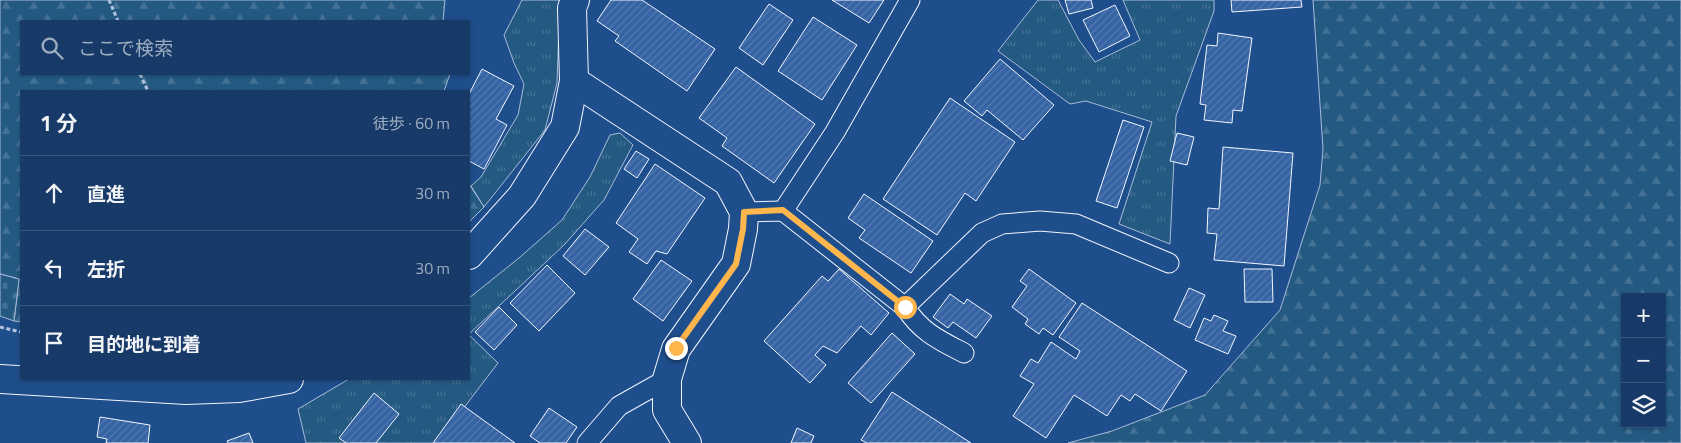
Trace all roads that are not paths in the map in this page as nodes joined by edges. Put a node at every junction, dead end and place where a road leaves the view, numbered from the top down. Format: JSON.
{"nodes":[{"id":1,"x":574,"y":0,"type":"edge"},
{"id":2,"x":910,"y":0,"type":"edge"},
{"id":3,"x":574,"y":81,"type":"junction"},
{"id":4,"x":783,"y":210,"type":"junction"},
{"id":5,"x":744,"y":212,"type":"junction"},
{"id":6,"x":470,"y":254,"type":"edge"},
{"id":7,"x":1169,"y":263,"type":"dead end"},
{"id":8,"x":905,"y":307,"type":"junction"},
{"id":9,"x":964,"y":353,"type":"dead end"},
{"id":10,"x":0,"y":379,"type":"edge"},
{"id":11,"x":666,"y":379,"type":"junction"},
{"id":12,"x":283,"y":380,"type":"edge"},
{"id":13,"x":587,"y":443,"type":"edge"},
{"id":14,"x":687,"y":443,"type":"edge"}],
"edges":[{"from":1,"to":3,"type":"street"},
{"from":2,"to":4,"type":"lane"},
{"from":3,"to":5,"type":"street"},
{"from":3,"to":6,"type":"street"},
{"from":4,"to":5,"type":"lane"},
{"from":4,"to":8,"type":"lane"},
{"from":5,"to":11,"type":"street"},
{"from":7,"to":8,"type":"lane"},
{"from":8,"to":9,"type":"lane"},
{"from":10,"to":12,"type":"street"},
{"from":11,"to":13,"type":"lane"},
{"from":11,"to":14,"type":"street"}]}
